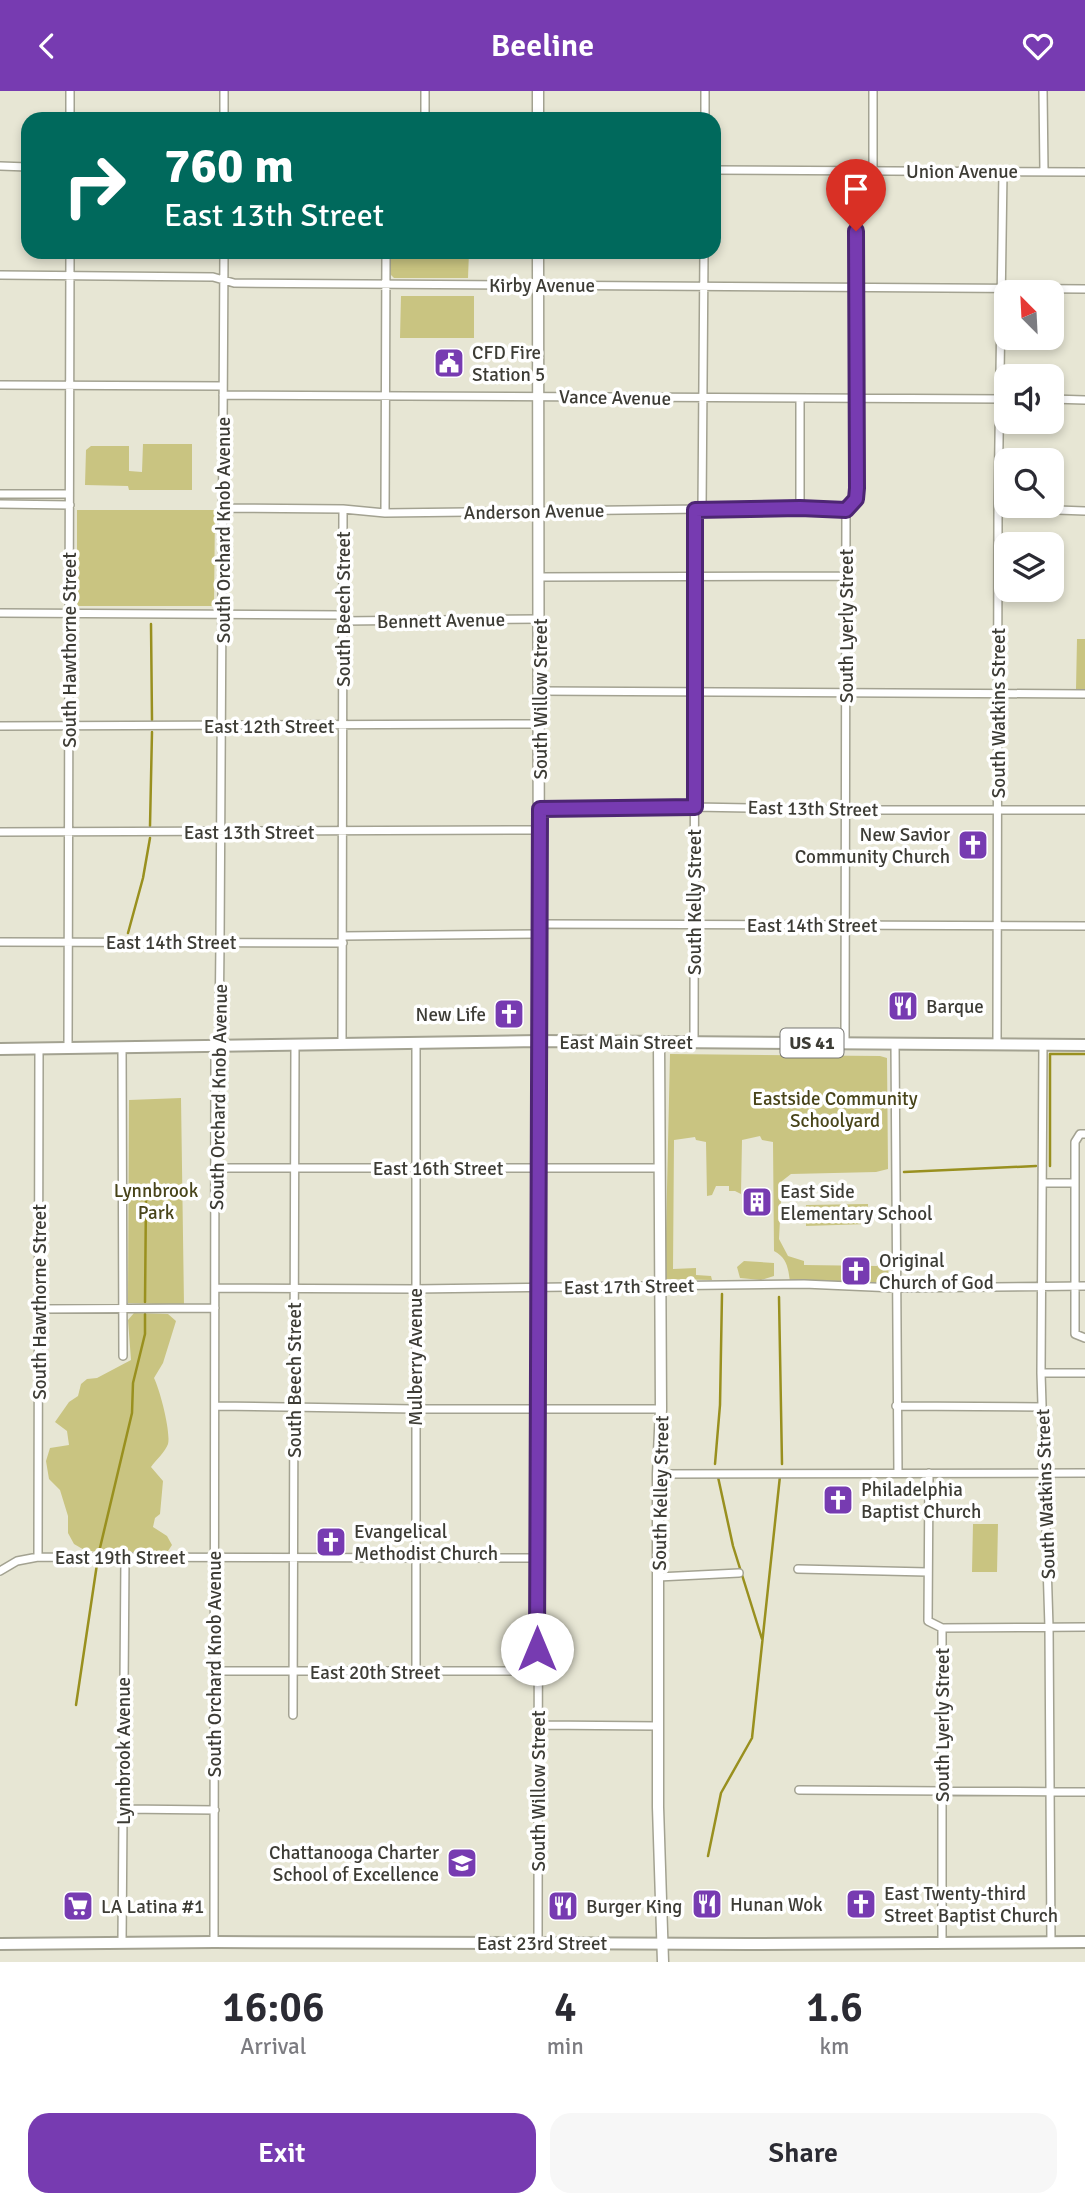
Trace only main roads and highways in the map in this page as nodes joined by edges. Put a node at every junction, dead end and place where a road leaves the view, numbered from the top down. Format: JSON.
{"nodes":[{"id":1,"x":538,"y":91,"type":"edge"},
{"id":2,"x":538,"y":112,"type":"edge"},
{"id":3,"x":538,"y":259,"type":"edge"},
{"id":4,"x":539,"y":1041,"type":"junction"},
{"id":5,"x":659,"y":1042,"type":"junction"},
{"id":6,"x":1085,"y":1045,"type":"edge"},
{"id":7,"x":0,"y":1049,"type":"edge"},
{"id":8,"x":1085,"y":1942,"type":"edge"},
{"id":9,"x":0,"y":1944,"type":"edge"},
{"id":10,"x":663,"y":1944,"type":"junction"},
{"id":11,"x":663,"y":1962,"type":"edge"}],
"edges":[{"from":1,"to":2,"type":"main road"},
{"from":3,"to":4,"type":"main road","name":"South Willow Street"},
{"from":4,"to":5,"type":"main road","name":"East Main Street","number":"US 41"},
{"from":4,"to":7,"type":"main road","name":"East Main Street","number":"US 41"},
{"from":5,"to":6,"type":"main road","name":"East Main Street","number":"US 41"},
{"from":5,"to":10,"type":"main road","name":"South Kelley Street"},
{"from":8,"to":10,"type":"main road","name":"East 23rd Street"},
{"from":9,"to":10,"type":"main road","name":"East 23rd Street"},
{"from":10,"to":11,"type":"main road","name":"South Kelley Street"}]}
